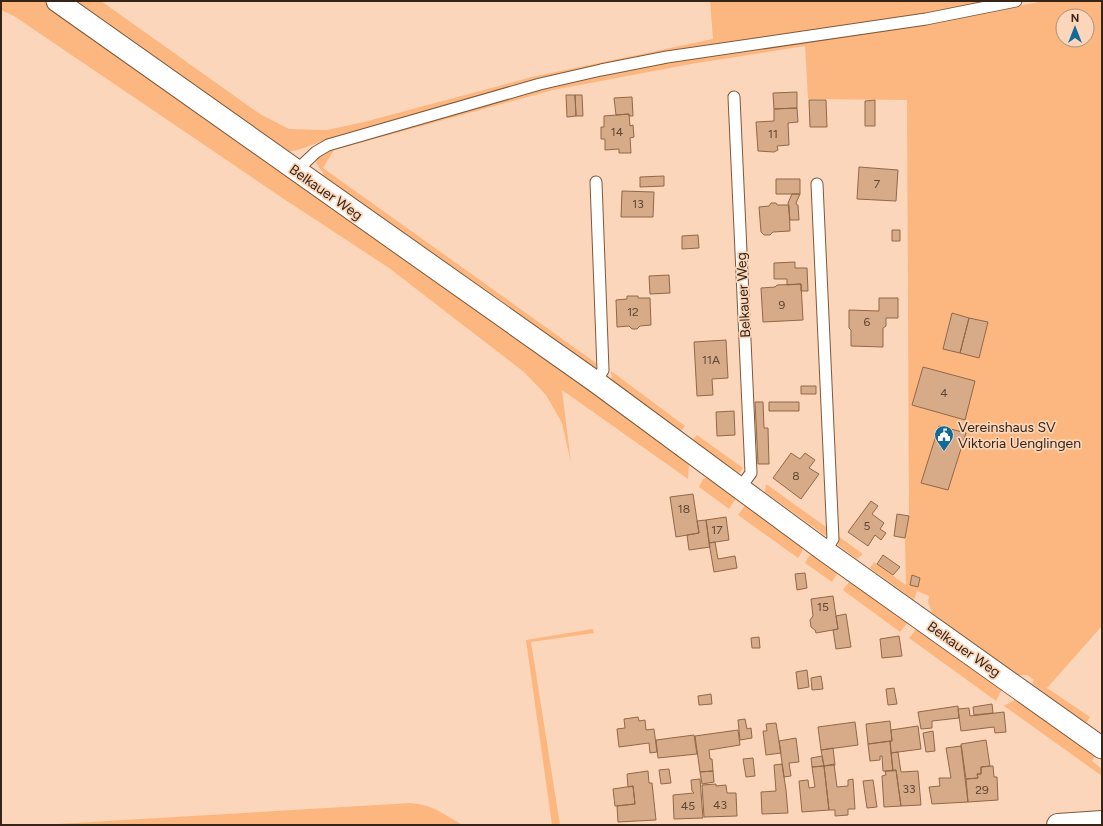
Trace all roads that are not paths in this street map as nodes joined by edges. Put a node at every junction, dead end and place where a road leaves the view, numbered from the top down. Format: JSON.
{"nodes":[{"id":1,"x":57,"y":1,"type":"edge"},
{"id":2,"x":1016,"y":1,"type":"edge"},
{"id":3,"x":734,"y":97,"type":"dead end"},
{"id":4,"x":296,"y":171,"type":"junction"},
{"id":5,"x":596,"y":182,"type":"dead end"},
{"id":6,"x":817,"y":184,"type":"dead end"},
{"id":7,"x":596,"y":382,"type":"junction"},
{"id":8,"x":739,"y":489,"type":"junction"},
{"id":9,"x":825,"y":551,"type":"junction"},
{"id":10,"x":1102,"y":748,"type":"edge"},
{"id":11,"x":1102,"y":822,"type":"edge"},
{"id":12,"x":1058,"y":825,"type":"edge"}],
"edges":[{"from":1,"to":4,"type":"street","name":"Belkauer Weg"},
{"from":2,"to":4,"type":"lane"},
{"from":3,"to":8,"type":"lane","name":"Belkauer Weg"},
{"from":4,"to":7,"type":"street","name":"Belkauer Weg"},
{"from":5,"to":7,"type":"lane"},
{"from":6,"to":9,"type":"lane"},
{"from":7,"to":8,"type":"street","name":"Belkauer Weg"},
{"from":8,"to":9,"type":"street","name":"Belkauer Weg"},
{"from":9,"to":10,"type":"street","name":"Belkauer Weg"},
{"from":11,"to":12,"type":"main road"}]}
